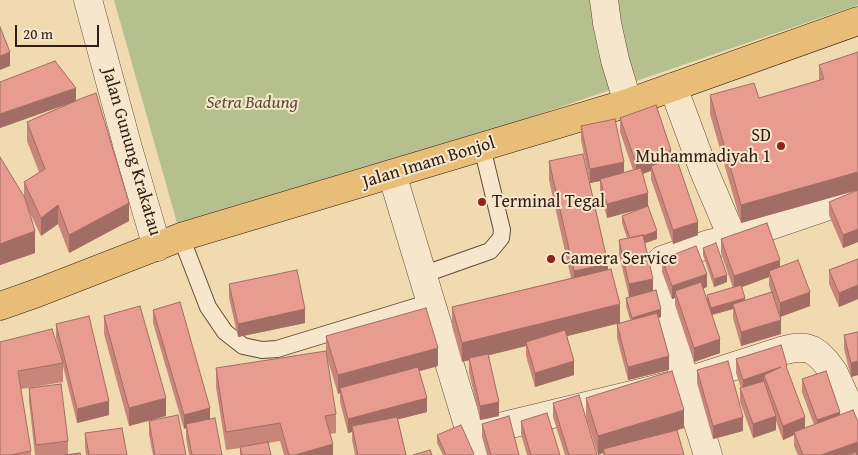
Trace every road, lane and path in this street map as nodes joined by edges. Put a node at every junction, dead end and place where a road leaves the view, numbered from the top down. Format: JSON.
{"nodes":[{"id":1,"x":88,"y":0,"type":"edge"},
{"id":2,"x":604,"y":0,"type":"edge"},
{"id":3,"x":857,"y":25,"type":"edge"},
{"id":4,"x":673,"y":87,"type":"junction"},
{"id":5,"x":628,"y":104,"type":"junction"},
{"id":6,"x":482,"y":147,"type":"junction"},
{"id":7,"x":392,"y":174,"type":"junction"},
{"id":8,"x":858,"y":196,"type":"edge"},
{"id":9,"x":733,"y":238,"type":"junction"},
{"id":10,"x":169,"y":242,"type":"junction"},
{"id":11,"x":422,"y":275,"type":"junction"},
{"id":12,"x":431,"y":302,"type":"junction"},
{"id":13,"x":0,"y":306,"type":"edge"},
{"id":14,"x":685,"y":382,"type":"junction"},
{"id":15,"x":858,"y":426,"type":"edge"},
{"id":16,"x":474,"y":445,"type":"edge"},
{"id":17,"x":708,"y":455,"type":"edge"}],
"edges":[{"from":1,"to":10,"type":"street","name":"Jalan Gunung Krakatau"},
{"from":2,"to":5,"type":"street"},
{"from":3,"to":4,"type":"highway","name":"Jalan Imam Bonjol"},
{"from":4,"to":5,"type":"highway","name":"Jalan Imam Bonjol"},
{"from":4,"to":9,"type":"street"},
{"from":5,"to":6,"type":"highway","name":"Jalan Imam Bonjol"},
{"from":6,"to":7,"type":"highway","name":"Jalan Imam Bonjol"},
{"from":6,"to":11,"type":"lane"},
{"from":7,"to":10,"type":"highway","name":"Jalan Imam Bonjol"},
{"from":7,"to":11,"type":"street"},
{"from":8,"to":9,"type":"street"},
{"from":9,"to":14,"type":"street"},
{"from":10,"to":12,"type":"lane"},
{"from":10,"to":13,"type":"highway","name":"Jalan Imam Bonjol"},
{"from":11,"to":12,"type":"street"},
{"from":12,"to":16,"type":"street"},
{"from":14,"to":15,"type":"street"},
{"from":14,"to":16,"type":"street"},
{"from":14,"to":17,"type":"street"}]}
